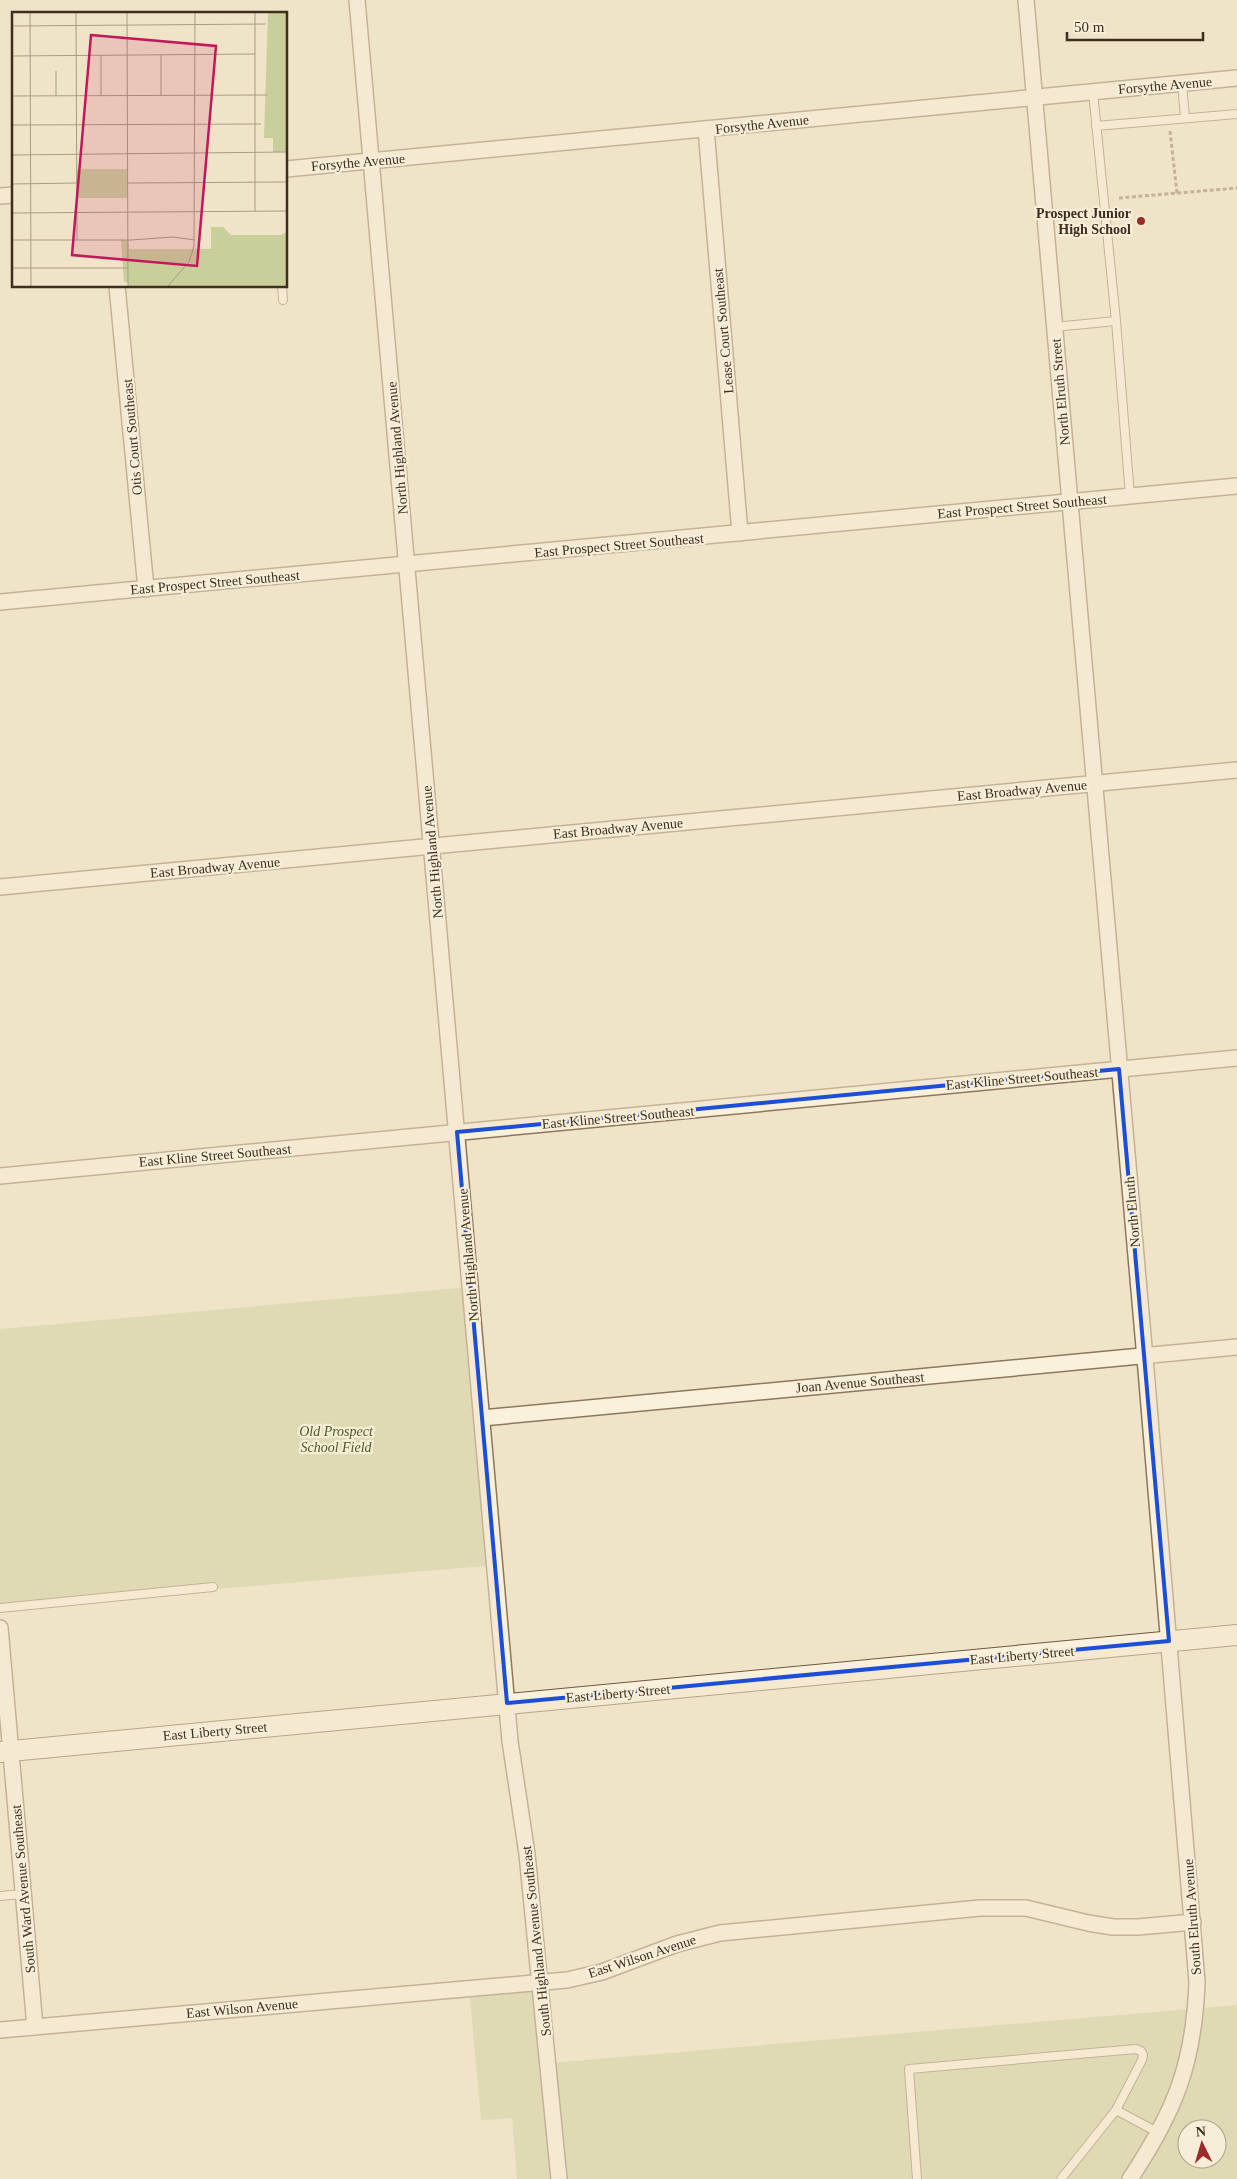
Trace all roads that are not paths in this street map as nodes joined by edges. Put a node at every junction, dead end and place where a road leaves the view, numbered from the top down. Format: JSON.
{"nodes":[{"id":1,"x":357,"y":0,"type":"edge"},
{"id":2,"x":1026,"y":0,"type":"edge"},
{"id":3,"x":1237,"y":78,"type":"edge"},
{"id":4,"x":1182,"y":83,"type":"junction"},
{"id":5,"x":1093,"y":92,"type":"junction"},
{"id":6,"x":1034,"y":98,"type":"junction"},
{"id":7,"x":1237,"y":114,"type":"edge"},
{"id":8,"x":1185,"y":118,"type":"junction"},
{"id":9,"x":1096,"y":126,"type":"junction"},
{"id":10,"x":706,"y":129,"type":"junction"},
{"id":11,"x":371,"y":161,"type":"junction"},
{"id":12,"x":288,"y":169,"type":"edge"},
{"id":13,"x":117,"y":288,"type":"edge"},
{"id":14,"x":282,"y":288,"type":"edge"},
{"id":15,"x":283,"y":300,"type":"dead end"},
{"id":16,"x":1116,"y":321,"type":"junction"},
{"id":17,"x":1054,"y":327,"type":"junction"},
{"id":18,"x":1237,"y":486,"type":"edge"},
{"id":19,"x":1130,"y":496,"type":"junction"},
{"id":20,"x":1070,"y":502,"type":"junction"},
{"id":21,"x":740,"y":533,"type":"junction"},
{"id":22,"x":406,"y":565,"type":"junction"},
{"id":23,"x":146,"y":589,"type":"junction"},
{"id":24,"x":0,"y":602,"type":"edge"},
{"id":25,"x":1237,"y":770,"type":"edge"},
{"id":26,"x":1094,"y":783,"type":"junction"},
{"id":27,"x":432,"y":846,"type":"junction"},
{"id":28,"x":0,"y":887,"type":"edge"},
{"id":29,"x":1237,"y":1058,"type":"edge"},
{"id":30,"x":1119,"y":1069,"type":"junction"},
{"id":31,"x":457,"y":1132,"type":"junction"},
{"id":32,"x":0,"y":1176,"type":"edge"},
{"id":33,"x":1237,"y":1347,"type":"edge"},
{"id":34,"x":1145,"y":1355,"type":"junction"},
{"id":35,"x":482,"y":1418,"type":"junction"},
{"id":36,"x":213,"y":1587,"type":"dead end"},
{"id":37,"x":0,"y":1608,"type":"edge"},
{"id":38,"x":0,"y":1628,"type":"edge"},
{"id":39,"x":1237,"y":1635,"type":"edge"},
{"id":40,"x":1169,"y":1641,"type":"junction"},
{"id":41,"x":507,"y":1703,"type":"junction"},
{"id":42,"x":5,"y":1751,"type":"edge"},
{"id":43,"x":23,"y":1894,"type":"junction"},
{"id":44,"x":0,"y":1896,"type":"edge"},
{"id":45,"x":1193,"y":1922,"type":"junction"},
{"id":46,"x":541,"y":1982,"type":"junction"},
{"id":47,"x":35,"y":2027,"type":"junction"},
{"id":48,"x":0,"y":2030,"type":"edge"},
{"id":49,"x":1116,"y":2110,"type":"junction"},
{"id":50,"x":1159,"y":2133,"type":"junction"},
{"id":51,"x":559,"y":2179,"type":"edge"},
{"id":52,"x":917,"y":2179,"type":"edge"},
{"id":53,"x":1061,"y":2179,"type":"edge"},
{"id":54,"x":1130,"y":2179,"type":"edge"}],
"edges":[{"from":1,"to":11,"type":"street","name":"North Highland Avenue"},
{"from":2,"to":6,"type":"street","name":"North Elruth Street"},
{"from":3,"to":4,"type":"street","name":"Forsythe Avenue"},
{"from":4,"to":5,"type":"street","name":"Forsythe Avenue"},
{"from":4,"to":8,"type":"lane"},
{"from":5,"to":6,"type":"street","name":"Forsythe Avenue"},
{"from":5,"to":9,"type":"lane"},
{"from":6,"to":10,"type":"street","name":"Forsythe Avenue"},
{"from":6,"to":17,"type":"street","name":"North Elruth Street"},
{"from":7,"to":8,"type":"lane"},
{"from":8,"to":9,"type":"lane"},
{"from":9,"to":16,"type":"lane"},
{"from":10,"to":11,"type":"street","name":"Forsythe Avenue"},
{"from":10,"to":21,"type":"street","name":"Lease Court Southeast"},
{"from":11,"to":12,"type":"street","name":"Forsythe Avenue"},
{"from":11,"to":22,"type":"street","name":"North Highland Avenue"},
{"from":13,"to":23,"type":"street","name":"Otis Court Southeast"},
{"from":14,"to":15,"type":"lane"},
{"from":16,"to":17,"type":"lane"},
{"from":16,"to":19,"type":"lane"},
{"from":17,"to":20,"type":"street","name":"North Elruth Street"},
{"from":18,"to":19,"type":"street","name":"East Prospect Street Southeast"},
{"from":19,"to":20,"type":"street","name":"East Prospect Street Southeast"},
{"from":20,"to":21,"type":"street","name":"East Prospect Street Southeast"},
{"from":20,"to":26,"type":"street","name":"North Elruth Street"},
{"from":21,"to":22,"type":"street","name":"East Prospect Street Southeast"},
{"from":22,"to":23,"type":"street","name":"East Prospect Street Southeast"},
{"from":22,"to":27,"type":"street","name":"North Highland Avenue"},
{"from":23,"to":24,"type":"street","name":"East Prospect Street Southeast"},
{"from":25,"to":26,"type":"street","name":"East Broadway Avenue"},
{"from":26,"to":27,"type":"street","name":"East Broadway Avenue"},
{"from":26,"to":30,"type":"street","name":"North Elruth"},
{"from":27,"to":28,"type":"street","name":"East Broadway Avenue"},
{"from":27,"to":31,"type":"street","name":"North Highland Avenue"},
{"from":29,"to":30,"type":"street","name":"East Kline Street Southeast"},
{"from":30,"to":31,"type":"street","name":"East Kline Street Southeast"},
{"from":30,"to":34,"type":"street","name":"North Elruth"},
{"from":31,"to":32,"type":"street","name":"East Kline Street Southeast"},
{"from":31,"to":35,"type":"street","name":"North Highland Avenue"},
{"from":33,"to":34,"type":"street","name":"Joan Avenue Southeast"},
{"from":34,"to":35,"type":"street","name":"Joan Avenue Southeast"},
{"from":34,"to":40,"type":"street","name":"North Elruth"},
{"from":35,"to":41,"type":"street","name":"North Highland Avenue"},
{"from":36,"to":37,"type":"lane"},
{"from":38,"to":42,"type":"street","name":"South Ward Avenue Southeast"},
{"from":39,"to":40,"type":"street","name":"East Liberty Street"},
{"from":40,"to":41,"type":"street","name":"East Liberty Street"},
{"from":40,"to":45,"type":"street","name":"South Elruth Avenue"},
{"from":41,"to":42,"type":"street","name":"East Liberty Street"},
{"from":41,"to":46,"type":"street","name":"South Highland Avenue Southeast"},
{"from":42,"to":43,"type":"street","name":"South Ward Avenue Southeast"},
{"from":43,"to":44,"type":"lane"},
{"from":43,"to":47,"type":"street","name":"South Ward Avenue Southeast"},
{"from":45,"to":46,"type":"street","name":"East Wilson Avenue"},
{"from":45,"to":50,"type":"street","name":"South Elruth Avenue"},
{"from":46,"to":47,"type":"street","name":"East Wilson Avenue"},
{"from":46,"to":51,"type":"street","name":"South Highland Avenue Southeast"},
{"from":47,"to":48,"type":"street","name":"East Wilson Avenue"},
{"from":49,"to":50,"type":"lane"},
{"from":49,"to":52,"type":"lane"},
{"from":49,"to":53,"type":"lane"},
{"from":50,"to":54,"type":"street","name":"South Elruth Avenue"}]}
